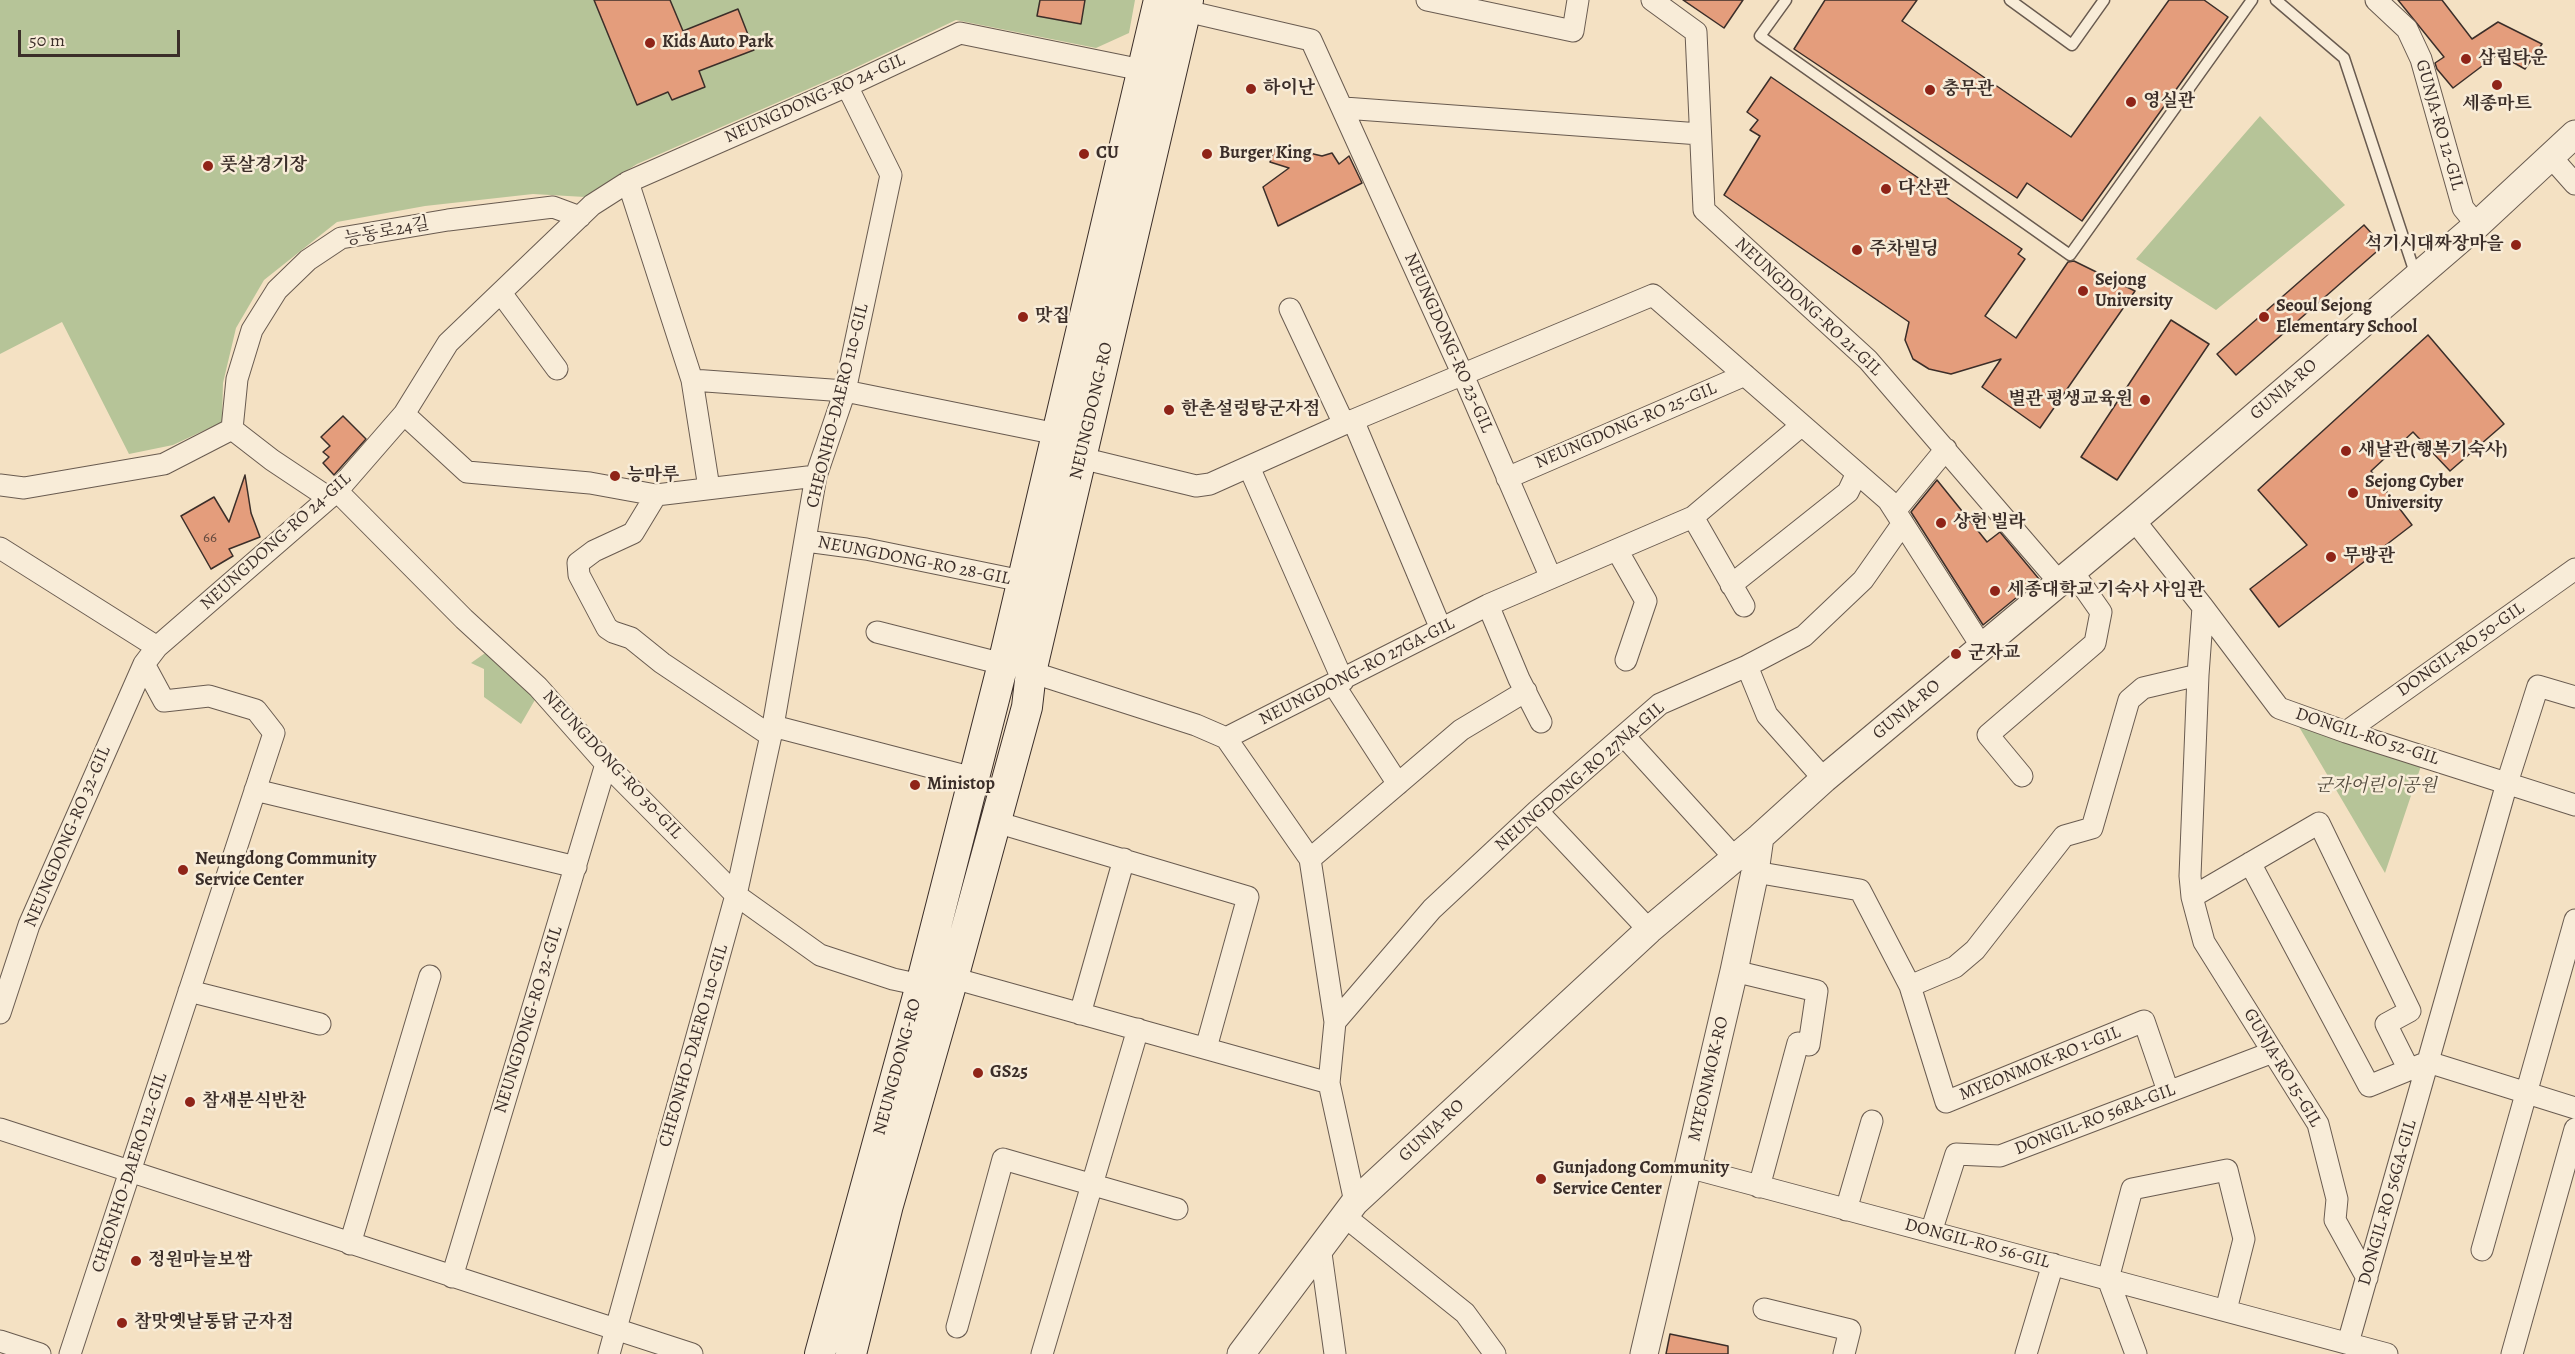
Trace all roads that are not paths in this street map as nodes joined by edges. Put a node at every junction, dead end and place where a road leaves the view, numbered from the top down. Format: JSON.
{"nodes":[{"id":1,"x":1427,"y":0,"type":"edge"},
{"id":2,"x":1578,"y":0,"type":"edge"},
{"id":3,"x":1652,"y":0,"type":"edge"},
{"id":4,"x":1786,"y":0,"type":"edge"},
{"id":5,"x":2010,"y":0,"type":"edge"},
{"id":6,"x":2104,"y":0,"type":"edge"},
{"id":7,"x":2252,"y":0,"type":"edge"},
{"id":8,"x":2276,"y":0,"type":"edge"},
{"id":9,"x":2376,"y":0,"type":"edge"},
{"id":10,"x":1178,"y":4,"type":"edge"},
{"id":11,"x":1156,"y":73,"type":"junction"},
{"id":12,"x":847,"y":86,"type":"junction"},
{"id":13,"x":1344,"y":108,"type":"junction"},
{"id":14,"x":1700,"y":134,"type":"junction"},
{"id":15,"x":2575,"y":134,"type":"edge"},
{"id":16,"x":2551,"y":157,"type":"junction"},
{"id":17,"x":628,"y":182,"type":"junction"},
{"id":18,"x":2575,"y":184,"type":"edge"},
{"id":19,"x":580,"y":217,"type":"junction"},
{"id":20,"x":2477,"y":225,"type":"junction"},
{"id":21,"x":2416,"y":276,"type":"junction"},
{"id":22,"x":501,"y":293,"type":"junction"},
{"id":23,"x":1290,"y":309,"type":"dead end"},
{"id":24,"x":557,"y":369,"type":"dead end"},
{"id":25,"x":1463,"y":375,"type":"junction"},
{"id":26,"x":1744,"y":375,"type":"junction"},
{"id":27,"x":692,"y":380,"type":"junction"},
{"id":28,"x":845,"y":391,"type":"junction"},
{"id":29,"x":404,"y":414,"type":"junction"},
{"id":30,"x":1349,"y":422,"type":"junction"},
{"id":31,"x":1802,"y":425,"type":"junction"},
{"id":32,"x":232,"y":429,"type":"junction"},
{"id":33,"x":1057,"y":434,"type":"junction"},
{"id":34,"x":1946,"y":450,"type":"junction"},
{"id":35,"x":1081,"y":458,"type":"junction"},
{"id":36,"x":1249,"y":467,"type":"junction"},
{"id":37,"x":1857,"y":473,"type":"junction"},
{"id":38,"x":816,"y":476,"type":"junction"},
{"id":39,"x":1507,"y":478,"type":"junction"},
{"id":40,"x":0,"y":485,"type":"edge"},
{"id":41,"x":709,"y":488,"type":"junction"},
{"id":42,"x":333,"y":495,"type":"junction"},
{"id":43,"x":656,"y":495,"type":"junction"},
{"id":44,"x":1693,"y":517,"type":"junction"},
{"id":45,"x":1899,"y":517,"type":"junction"},
{"id":46,"x":2134,"y":520,"type":"junction"},
{"id":47,"x":806,"y":541,"type":"junction"},
{"id":48,"x":0,"y":548,"type":"edge"},
{"id":49,"x":1617,"y":550,"type":"junction"},
{"id":50,"x":2575,"y":569,"type":"edge"},
{"id":51,"x":1551,"y":578,"type":"junction"},
{"id":52,"x":2067,"y":578,"type":"junction"},
{"id":53,"x":1022,"y":582,"type":"junction"},
{"id":54,"x":1731,"y":585,"type":"junction"},
{"id":55,"x":1488,"y":605,"type":"junction"},
{"id":56,"x":1744,"y":606,"type":"dead end"},
{"id":57,"x":2203,"y":607,"type":"junction"},
{"id":58,"x":1441,"y":629,"type":"junction"},
{"id":59,"x":877,"y":632,"type":"dead end"},
{"id":60,"x":157,"y":647,"type":"junction"},
{"id":61,"x":1982,"y":647,"type":"junction"},
{"id":62,"x":1626,"y":660,"type":"dead end"},
{"id":63,"x":144,"y":664,"type":"junction"},
{"id":64,"x":1002,"y":664,"type":"junction"},
{"id":65,"x":1747,"y":666,"type":"junction"},
{"id":66,"x":1031,"y":672,"type":"junction"},
{"id":67,"x":2198,"y":675,"type":"junction"},
{"id":68,"x":1338,"y":683,"type":"junction"},
{"id":69,"x":1526,"y":691,"type":"junction"},
{"id":70,"x":2575,"y":697,"type":"edge"},
{"id":71,"x":1541,"y":722,"type":"dead end"},
{"id":72,"x":772,"y":731,"type":"junction"},
{"id":73,"x":2346,"y":732,"type":"junction"},
{"id":74,"x":1624,"y":736,"type":"junction"},
{"id":75,"x":1226,"y":738,"type":"junction"},
{"id":76,"x":606,"y":764,"type":"junction"},
{"id":77,"x":2022,"y":776,"type":"dead end"},
{"id":78,"x":973,"y":778,"type":"junction"},
{"id":79,"x":1824,"y":779,"type":"junction"},
{"id":80,"x":2507,"y":783,"type":"junction"},
{"id":81,"x":1398,"y":784,"type":"junction"},
{"id":82,"x":255,"y":790,"type":"junction"},
{"id":83,"x":2575,"y":805,"type":"edge"},
{"id":84,"x":1538,"y":811,"type":"junction"},
{"id":85,"x":996,"y":822,"type":"junction"},
{"id":86,"x":1124,"y":859,"type":"junction"},
{"id":87,"x":1310,"y":859,"type":"junction"},
{"id":88,"x":2250,"y":863,"type":"junction"},
{"id":89,"x":1745,"y":865,"type":"junction"},
{"id":90,"x":576,"y":867,"type":"junction"},
{"id":91,"x":736,"y":894,"type":"junction"},
{"id":92,"x":2192,"y":897,"type":"junction"},
{"id":93,"x":2575,"y":920,"type":"edge"},
{"id":94,"x":1649,"y":930,"type":"junction"},
{"id":95,"x":1734,"y":971,"type":"junction"},
{"id":96,"x":430,"y":976,"type":"dead end"},
{"id":97,"x":954,"y":978,"type":"junction"},
{"id":98,"x":921,"y":984,"type":"junction"},
{"id":99,"x":1910,"y":986,"type":"junction"},
{"id":100,"x":189,"y":991,"type":"junction"},
{"id":101,"x":0,"y":1012,"type":"edge"},
{"id":102,"x":1080,"y":1014,"type":"junction"},
{"id":103,"x":1335,"y":1022,"type":"junction"},
{"id":104,"x":321,"y":1024,"type":"dead end"},
{"id":105,"x":1138,"y":1029,"type":"junction"},
{"id":106,"x":1206,"y":1048,"type":"junction"},
{"id":107,"x":2273,"y":1052,"type":"junction"},
{"id":108,"x":2418,"y":1066,"type":"junction"},
{"id":109,"x":1329,"y":1083,"type":"junction"},
{"id":110,"x":2168,"y":1091,"type":"junction"},
{"id":111,"x":2525,"y":1094,"type":"junction"},
{"id":112,"x":2575,"y":1108,"type":"edge"},
{"id":113,"x":1872,"y":1121,"type":"dead end"},
{"id":114,"x":0,"y":1129,"type":"edge"},
{"id":115,"x":2575,"y":1129,"type":"edge"},
{"id":116,"x":1688,"y":1167,"type":"junction"},
{"id":117,"x":130,"y":1172,"type":"junction"},
{"id":118,"x":1092,"y":1185,"type":"junction"},
{"id":119,"x":1760,"y":1187,"type":"junction"},
{"id":120,"x":1177,"y":1209,"type":"dead end"},
{"id":121,"x":1349,"y":1209,"type":"junction"},
{"id":122,"x":1846,"y":1210,"type":"junction"},
{"id":123,"x":1931,"y":1232,"type":"junction"},
{"id":124,"x":350,"y":1244,"type":"junction"},
{"id":125,"x":1320,"y":1246,"type":"junction"},
{"id":126,"x":2482,"y":1250,"type":"dead end"},
{"id":127,"x":2053,"y":1263,"type":"junction"},
{"id":128,"x":452,"y":1277,"type":"junction"},
{"id":129,"x":2367,"y":1278,"type":"junction"},
{"id":130,"x":2108,"y":1279,"type":"junction"},
{"id":131,"x":1764,"y":1309,"type":"dead end"},
{"id":132,"x":2226,"y":1310,"type":"junction"},
{"id":133,"x":957,"y":1327,"type":"dead end"},
{"id":134,"x":615,"y":1330,"type":"junction"},
{"id":135,"x":0,"y":1341,"type":"edge"},
{"id":136,"x":2358,"y":1348,"type":"edge"},
{"id":137,"x":40,"y":1354,"type":"edge"},
{"id":138,"x":70,"y":1354,"type":"edge"},
{"id":139,"x":609,"y":1354,"type":"edge"},
{"id":140,"x":692,"y":1354,"type":"edge"},
{"id":141,"x":820,"y":1354,"type":"edge"},
{"id":142,"x":851,"y":1354,"type":"edge"},
{"id":143,"x":1042,"y":1354,"type":"edge"},
{"id":144,"x":1241,"y":1354,"type":"edge"},
{"id":145,"x":1335,"y":1354,"type":"edge"},
{"id":146,"x":1495,"y":1354,"type":"edge"},
{"id":147,"x":1644,"y":1354,"type":"edge"},
{"id":148,"x":1844,"y":1354,"type":"edge"},
{"id":149,"x":2026,"y":1354,"type":"edge"},
{"id":150,"x":2136,"y":1354,"type":"edge"},
{"id":151,"x":2387,"y":1354,"type":"edge"},
{"id":152,"x":2512,"y":1354,"type":"edge"}],
"edges":[{"from":1,"to":2,"type":"street"},
{"from":3,"to":14,"type":"street","name":"NEUNGDONG-RO 21-GIL"},
{"from":4,"to":7,"type":"lane"},
{"from":5,"to":6,"type":"lane"},
{"from":8,"to":21,"type":"lane"},
{"from":9,"to":20,"type":"street","name":"GUNJA-RO 12-GIL"},
{"from":10,"to":11,"type":"main road","name":"NEUNGDONG-RO"},
{"from":10,"to":13,"type":"street","name":"NEUNGDONG-RO 23-GIL"},
{"from":11,"to":12,"type":"street","name":"NEUNGDONG-RO 24-GIL"},
{"from":11,"to":33,"type":"main road","name":"NEUNGDONG-RO"},
{"from":11,"to":35,"type":"main road","name":"NEUNGDONG-RO"},
{"from":12,"to":17,"type":"street","name":"NEUNGDONG-RO 24-GIL"},
{"from":12,"to":28,"type":"street","name":"CHEONHO-DAERO 110-GIL"},
{"from":13,"to":14,"type":"street"},
{"from":13,"to":25,"type":"street","name":"NEUNGDONG-RO 23-GIL"},
{"from":14,"to":34,"type":"street","name":"NEUNGDONG-RO 21-GIL"},
{"from":15,"to":16,"type":"street","name":"GUNJA-RO"},
{"from":16,"to":18,"type":"street"},
{"from":16,"to":20,"type":"street","name":"GUNJA-RO"},
{"from":17,"to":19,"type":"street","name":"NEUNGDONG-RO 24-GIL"},
{"from":17,"to":27,"type":"street"},
{"from":19,"to":22,"type":"street","name":"NEUNGDONG-RO 24-GIL"},
{"from":19,"to":32,"type":"street","name":"능동로24길"},
{"from":20,"to":21,"type":"street","name":"GUNJA-RO"},
{"from":21,"to":46,"type":"street","name":"GUNJA-RO"},
{"from":22,"to":24,"type":"street"},
{"from":22,"to":29,"type":"street","name":"NEUNGDONG-RO 24-GIL"},
{"from":23,"to":30,"type":"street"},
{"from":25,"to":26,"type":"street","name":"NEUNGDONG-RO 25-GIL"},
{"from":25,"to":30,"type":"street","name":"NEUNGDONG-RO 25-GIL"},
{"from":25,"to":39,"type":"street","name":"NEUNGDONG-RO 23-GIL"},
{"from":26,"to":31,"type":"street","name":"NEUNGDONG-RO 25-GIL"},
{"from":26,"to":39,"type":"street","name":"NEUNGDONG-RO 25-GIL"},
{"from":27,"to":28,"type":"street"},
{"from":27,"to":41,"type":"street"},
{"from":28,"to":33,"type":"street"},
{"from":28,"to":38,"type":"street","name":"CHEONHO-DAERO 110-GIL"},
{"from":29,"to":42,"type":"street","name":"NEUNGDONG-RO 24-GIL"},
{"from":29,"to":43,"type":"street"},
{"from":30,"to":36,"type":"street","name":"NEUNGDONG-RO 25-GIL"},
{"from":30,"to":58,"type":"street"},
{"from":31,"to":37,"type":"street","name":"NEUNGDONG-RO 25-GIL"},
{"from":31,"to":44,"type":"street","name":"NEUNGDONG-RO 27GA-GIL"},
{"from":32,"to":40,"type":"street"},
{"from":32,"to":42,"type":"street","name":"NEUNGDONG-RO 30-GIL"},
{"from":33,"to":53,"type":"main road","name":"NEUNGDONG-RO"},
{"from":34,"to":45,"type":"street","name":"NEUNGDONG-RO 27NA-GIL"},
{"from":34,"to":52,"type":"street","name":"NEUNGDONG-RO 21-GIL"},
{"from":35,"to":36,"type":"street","name":"NEUNGDONG-RO 25-GIL"},
{"from":35,"to":66,"type":"main road","name":"NEUNGDONG-RO"},
{"from":36,"to":68,"type":"street"},
{"from":37,"to":45,"type":"street","name":"NEUNGDONG-RO 25-GIL"},
{"from":37,"to":54,"type":"street"},
{"from":38,"to":41,"type":"street"},
{"from":38,"to":47,"type":"street","name":"CHEONHO-DAERO 110-GIL"},
{"from":39,"to":51,"type":"street","name":"NEUNGDONG-RO 23-GIL"},
{"from":41,"to":43,"type":"street"},
{"from":42,"to":60,"type":"street","name":"NEUNGDONG-RO 24-GIL"},
{"from":42,"to":76,"type":"street","name":"NEUNGDONG-RO 30-GIL"},
{"from":43,"to":72,"type":"street"},
{"from":44,"to":49,"type":"street","name":"NEUNGDONG-RO 27GA-GIL"},
{"from":44,"to":54,"type":"street"},
{"from":45,"to":61,"type":"street","name":"NEUNGDONG-RO 25-GIL"},
{"from":45,"to":65,"type":"street","name":"NEUNGDONG-RO 27NA-GIL"},
{"from":46,"to":52,"type":"street","name":"GUNJA-RO"},
{"from":46,"to":57,"type":"street"},
{"from":47,"to":53,"type":"street","name":"NEUNGDONG-RO 28-GIL"},
{"from":47,"to":72,"type":"street","name":"CHEONHO-DAERO 110-GIL"},
{"from":48,"to":60,"type":"street"},
{"from":49,"to":51,"type":"street","name":"NEUNGDONG-RO 27GA-GIL"},
{"from":49,"to":62,"type":"street"},
{"from":50,"to":73,"type":"street","name":"DONGIL-RO 50-GIL"},
{"from":51,"to":55,"type":"street","name":"NEUNGDONG-RO 27GA-GIL"},
{"from":52,"to":61,"type":"street","name":"GUNJA-RO"},
{"from":52,"to":77,"type":"street"},
{"from":53,"to":64,"type":"main road","name":"NEUNGDONG-RO"},
{"from":54,"to":56,"type":"street"},
{"from":55,"to":58,"type":"street","name":"NEUNGDONG-RO 27GA-GIL"},
{"from":55,"to":69,"type":"street"},
{"from":57,"to":67,"type":"street","name":"GUNJA-RO 15-GIL"},
{"from":57,"to":73,"type":"street","name":"DONGIL-RO 52-GIL"},
{"from":58,"to":68,"type":"street","name":"NEUNGDONG-RO 27GA-GIL"},
{"from":59,"to":64,"type":"street"},
{"from":60,"to":63,"type":"street","name":"NEUNGDONG-RO 24-GIL"},
{"from":61,"to":79,"type":"street","name":"GUNJA-RO"},
{"from":63,"to":82,"type":"street","name":"CHEONHO-DAERO 112-GIL"},
{"from":63,"to":101,"type":"street","name":"NEUNGDONG-RO 32-GIL"},
{"from":64,"to":78,"type":"main road","name":"NEUNGDONG-RO"},
{"from":65,"to":74,"type":"street","name":"NEUNGDONG-RO 27NA-GIL"},
{"from":65,"to":79,"type":"street"},
{"from":66,"to":75,"type":"street"},
{"from":66,"to":85,"type":"main road","name":"NEUNGDONG-RO"},
{"from":67,"to":92,"type":"street","name":"GUNJA-RO 15-GIL"},
{"from":67,"to":99,"type":"street"},
{"from":68,"to":75,"type":"street","name":"NEUNGDONG-RO 27GA-GIL"},
{"from":68,"to":81,"type":"street"},
{"from":69,"to":71,"type":"street"},
{"from":69,"to":81,"type":"street"},
{"from":70,"to":80,"type":"street"},
{"from":72,"to":78,"type":"street"},
{"from":72,"to":91,"type":"street","name":"CHEONHO-DAERO 110-GIL"},
{"from":73,"to":80,"type":"street","name":"DONGIL-RO 52-GIL"},
{"from":74,"to":84,"type":"street","name":"NEUNGDONG-RO 27NA-GIL"},
{"from":74,"to":89,"type":"street"},
{"from":75,"to":87,"type":"street"},
{"from":76,"to":90,"type":"street","name":"NEUNGDONG-RO 32-GIL"},
{"from":76,"to":91,"type":"street","name":"NEUNGDONG-RO 30-GIL"},
{"from":78,"to":98,"type":"main road","name":"NEUNGDONG-RO"},
{"from":79,"to":89,"type":"street","name":"GUNJA-RO"},
{"from":80,"to":83,"type":"street","name":"DONGIL-RO 52-GIL"},
{"from":80,"to":108,"type":"street","name":"DONGIL-RO 56GA-GIL"},
{"from":81,"to":87,"type":"street"},
{"from":82,"to":90,"type":"street"},
{"from":82,"to":100,"type":"street","name":"CHEONHO-DAERO 112-GIL"},
{"from":84,"to":94,"type":"street"},
{"from":84,"to":103,"type":"street","name":"NEUNGDONG-RO 27NA-GIL"},
{"from":85,"to":86,"type":"street"},
{"from":85,"to":97,"type":"main road","name":"NEUNGDONG-RO"},
{"from":86,"to":102,"type":"street"},
{"from":86,"to":106,"type":"street"},
{"from":87,"to":103,"type":"street"},
{"from":88,"to":92,"type":"street"},
{"from":88,"to":108,"type":"street"},
{"from":88,"to":108,"type":"street"},
{"from":89,"to":94,"type":"street","name":"GUNJA-RO"},
{"from":89,"to":95,"type":"street","name":"MYEONMOK-RO"},
{"from":89,"to":99,"type":"street","name":"MYEONMOK-RO 1-GIL"},
{"from":90,"to":128,"type":"street","name":"NEUNGDONG-RO 32-GIL"},
{"from":91,"to":98,"type":"street","name":"NEUNGDONG-RO 30-GIL"},
{"from":91,"to":134,"type":"street","name":"CHEONHO-DAERO 110-GIL"},
{"from":92,"to":107,"type":"street","name":"GUNJA-RO 15-GIL"},
{"from":93,"to":111,"type":"street"},
{"from":94,"to":121,"type":"street","name":"GUNJA-RO"},
{"from":95,"to":116,"type":"street","name":"MYEONMOK-RO"},
{"from":95,"to":119,"type":"street"},
{"from":96,"to":124,"type":"street"},
{"from":97,"to":102,"type":"street"},
{"from":97,"to":142,"type":"main road","name":"NEUNGDONG-RO"},
{"from":98,"to":141,"type":"main road","name":"NEUNGDONG-RO"},
{"from":99,"to":110,"type":"street","name":"MYEONMOK-RO 1-GIL"},
{"from":100,"to":104,"type":"street"},
{"from":100,"to":117,"type":"street","name":"CHEONHO-DAERO 112-GIL"},
{"from":102,"to":105,"type":"street"},
{"from":103,"to":109,"type":"street"},
{"from":105,"to":106,"type":"street"},
{"from":105,"to":118,"type":"street"},
{"from":106,"to":109,"type":"street"},
{"from":107,"to":110,"type":"street","name":"DONGIL-RO 56RA-GIL"},
{"from":107,"to":129,"type":"street","name":"GUNJA-RO 15-GIL"},
{"from":108,"to":111,"type":"street"},
{"from":108,"to":129,"type":"street","name":"DONGIL-RO 56GA-GIL"},
{"from":109,"to":121,"type":"street"},
{"from":110,"to":123,"type":"street","name":"DONGIL-RO 56RA-GIL"},
{"from":111,"to":112,"type":"street"},
{"from":111,"to":126,"type":"street"},
{"from":113,"to":122,"type":"street"},
{"from":114,"to":117,"type":"street"},
{"from":115,"to":152,"type":"street"},
{"from":116,"to":119,"type":"street","name":"DONGIL-RO 56-GIL"},
{"from":116,"to":147,"type":"street","name":"MYEONMOK-RO"},
{"from":117,"to":124,"type":"street"},
{"from":117,"to":138,"type":"street","name":"CHEONHO-DAERO 112-GIL"},
{"from":118,"to":120,"type":"street"},
{"from":118,"to":133,"type":"street"},
{"from":118,"to":143,"type":"street"},
{"from":119,"to":122,"type":"street","name":"DONGIL-RO 56-GIL"},
{"from":121,"to":125,"type":"street","name":"GUNJA-RO"},
{"from":121,"to":146,"type":"street"},
{"from":122,"to":123,"type":"street","name":"DONGIL-RO 56-GIL"},
{"from":123,"to":127,"type":"street","name":"DONGIL-RO 56-GIL"},
{"from":124,"to":128,"type":"street"},
{"from":125,"to":144,"type":"street","name":"GUNJA-RO"},
{"from":125,"to":145,"type":"street"},
{"from":127,"to":130,"type":"street","name":"DONGIL-RO 56-GIL"},
{"from":127,"to":149,"type":"street"},
{"from":128,"to":134,"type":"street"},
{"from":129,"to":136,"type":"street","name":"DONGIL-RO 56GA-GIL"},
{"from":130,"to":132,"type":"street","name":"DONGIL-RO 56-GIL"},
{"from":130,"to":132,"type":"street"},
{"from":130,"to":150,"type":"street"},
{"from":131,"to":148,"type":"street"},
{"from":132,"to":136,"type":"street","name":"DONGIL-RO 56-GIL"},
{"from":134,"to":139,"type":"street","name":"CHEONHO-DAERO 110-GIL"},
{"from":134,"to":140,"type":"street"},
{"from":135,"to":137,"type":"street"},
{"from":136,"to":151,"type":"street","name":"DONGIL-RO 56-GIL"}]}
